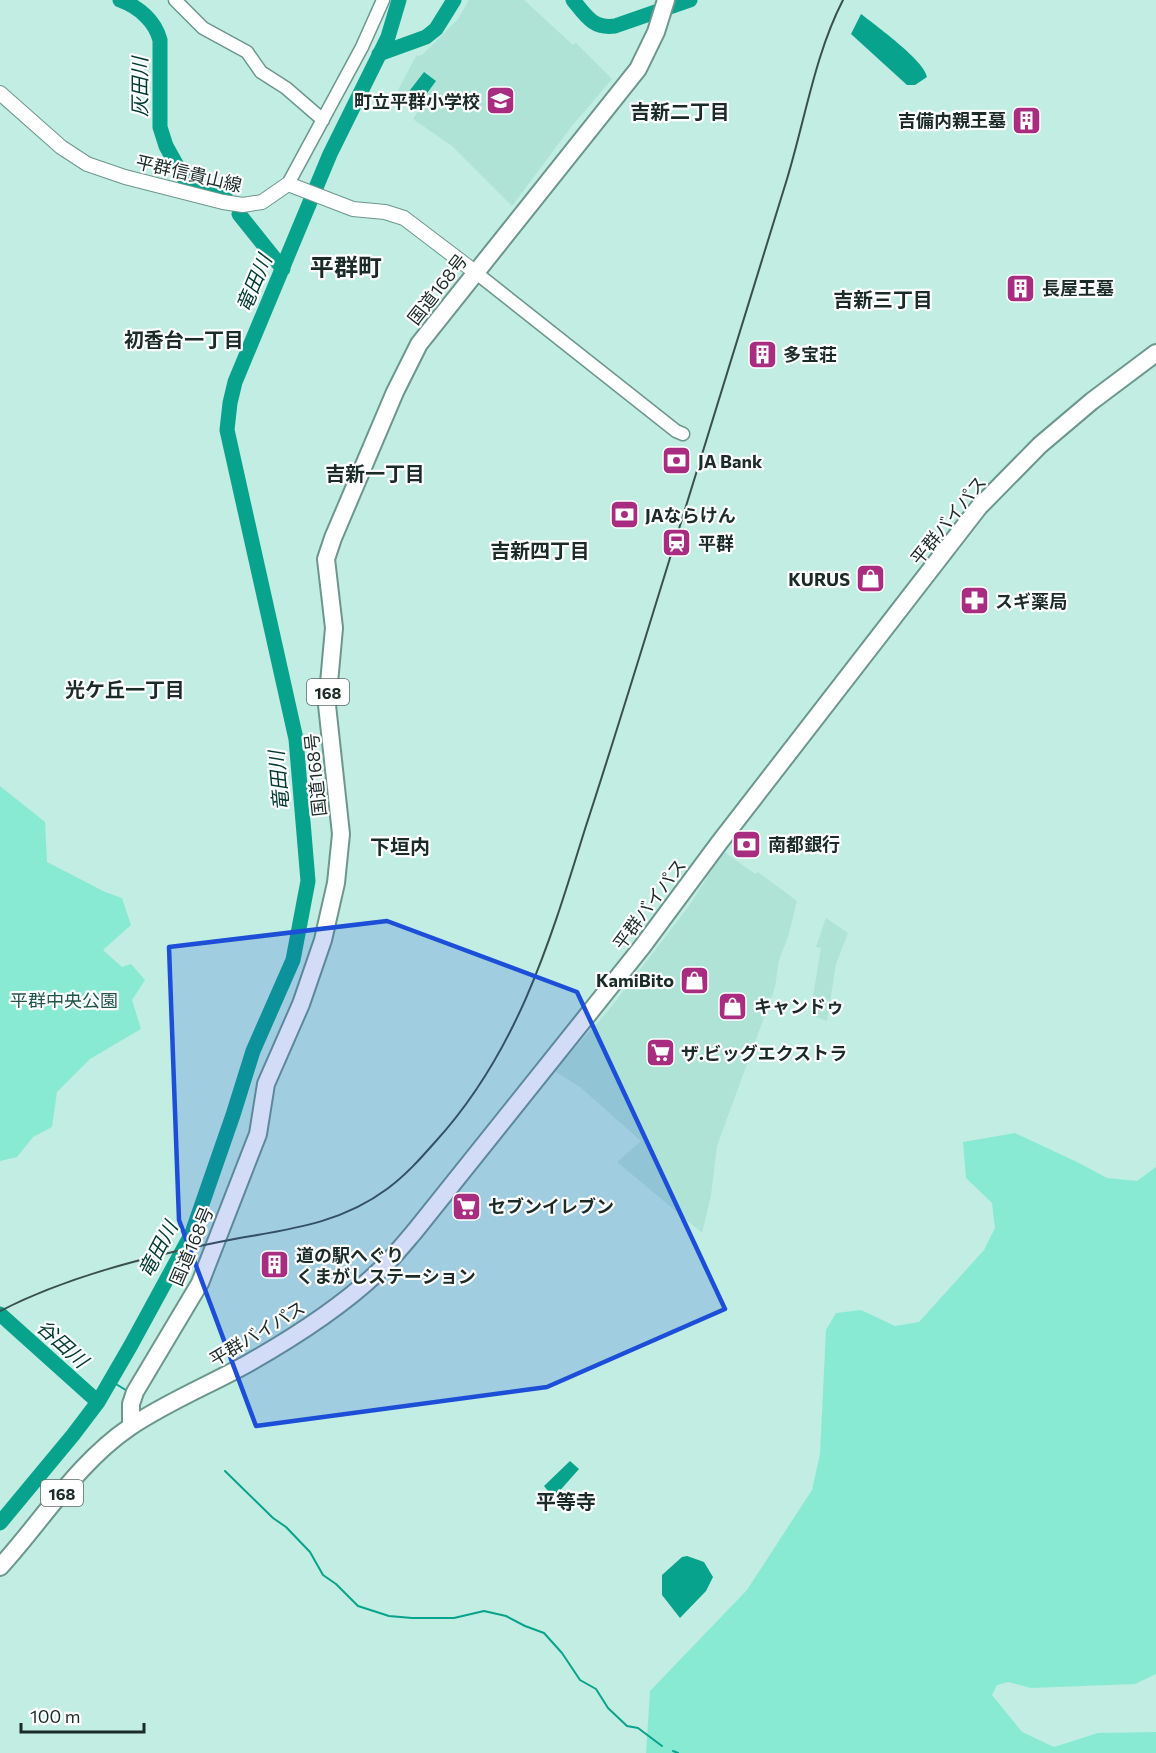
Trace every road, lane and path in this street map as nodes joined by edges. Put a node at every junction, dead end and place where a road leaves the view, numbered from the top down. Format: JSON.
{"nodes":[{"id":1,"x":175,"y":0,"type":"edge"},
{"id":2,"x":383,"y":0,"type":"edge"},
{"id":3,"x":661,"y":6,"type":"edge"},
{"id":4,"x":0,"y":93,"type":"edge"},
{"id":5,"x":323,"y":120,"type":"junction"},
{"id":6,"x":288,"y":184,"type":"junction"},
{"id":7,"x":475,"y":272,"type":"junction"},
{"id":8,"x":1156,"y":353,"type":"edge"},
{"id":9,"x":683,"y":434,"type":"dead end"},
{"id":10,"x":131,"y":1426,"type":"junction"},
{"id":11,"x":0,"y":1567,"type":"edge"}],
"edges":[{"from":1,"to":5,"type":"street"},
{"from":2,"to":5,"type":"street"},
{"from":3,"to":7,"type":"highway","name":"国道168号","number":"168"},
{"from":4,"to":6,"type":"main road","name":"平群信貴山線"},
{"from":5,"to":6,"type":"street"},
{"from":6,"to":7,"type":"main road"},
{"from":7,"to":9,"type":"street"},
{"from":7,"to":10,"type":"highway","name":"国道168号","number":"168"},
{"from":8,"to":10,"type":"highway","name":"平群バイパス","number":"168"},
{"from":10,"to":11,"type":"highway","number":"168"}]}
